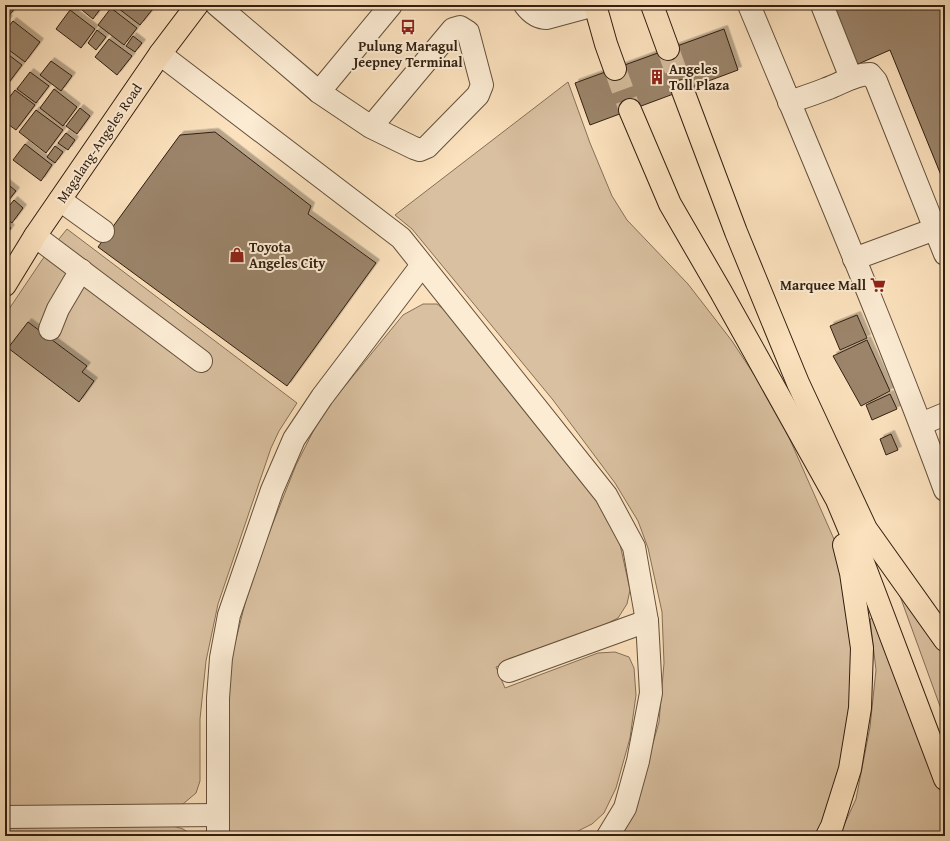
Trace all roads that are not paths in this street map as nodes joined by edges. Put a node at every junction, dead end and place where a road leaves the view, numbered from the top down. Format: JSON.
{"nodes":[{"id":1,"x":197,"y":5,"type":"edge"},
{"id":2,"x":217,"y":5,"type":"edge"},
{"id":3,"x":391,"y":5,"type":"edge"},
{"id":4,"x":525,"y":5,"type":"edge"},
{"id":5,"x":595,"y":5,"type":"edge"},
{"id":6,"x":652,"y":5,"type":"edge"},
{"id":7,"x":749,"y":5,"type":"edge"},
{"id":8,"x":822,"y":5,"type":"edge"},
{"id":9,"x":668,"y":49,"type":"tunnel mouth"},
{"id":10,"x":160,"y":54,"type":"junction"},
{"id":11,"x":615,"y":69,"type":"tunnel mouth"},
{"id":12,"x":851,"y":78,"type":"junction"},
{"id":13,"x":683,"y":91,"type":"tunnel mouth"},
{"id":14,"x":319,"y":92,"type":"junction"},
{"id":15,"x":789,"y":102,"type":"junction"},
{"id":16,"x":630,"y":110,"type":"tunnel mouth"},
{"id":17,"x":370,"y":127,"type":"junction"},
{"id":18,"x":60,"y":200,"type":"junction"},
{"id":19,"x":935,"y":230,"type":"junction"},
{"id":20,"x":103,"y":231,"type":"dead end"},
{"id":21,"x":35,"y":236,"type":"junction"},
{"id":22,"x":945,"y":254,"type":"edge"},
{"id":23,"x":854,"y":259,"type":"junction"},
{"id":24,"x":422,"y":265,"type":"junction"},
{"id":25,"x":81,"y":270,"type":"junction"},
{"id":26,"x":5,"y":285,"type":"edge"},
{"id":27,"x":50,"y":329,"type":"dead end"},
{"id":28,"x":201,"y":361,"type":"dead end"},
{"id":29,"x":945,"y":414,"type":"edge"},
{"id":30,"x":921,"y":424,"type":"junction"},
{"id":31,"x":808,"y":450,"type":"junction"},
{"id":32,"x":945,"y":490,"type":"edge"},
{"id":33,"x":866,"y":529,"type":"junction"},
{"id":34,"x":647,"y":621,"type":"junction"},
{"id":35,"x":945,"y":640,"type":"edge"},
{"id":36,"x":510,"y":671,"type":"dead end"},
{"id":37,"x":945,"y":748,"type":"edge"},
{"id":38,"x":945,"y":779,"type":"edge"},
{"id":39,"x":218,"y":815,"type":"junction"},
{"id":40,"x":5,"y":817,"type":"edge"},
{"id":41,"x":218,"y":836,"type":"edge"},
{"id":42,"x":608,"y":836,"type":"edge"},
{"id":43,"x":827,"y":836,"type":"edge"}],
"edges":[{"from":1,"to":10,"type":"main road","name":"Magalang-Angeles Road"},
{"from":2,"to":14,"type":"street"},
{"from":3,"to":14,"type":"street"},
{"from":4,"to":5,"type":"street"},
{"from":5,"to":11,"type":"main road"},
{"from":6,"to":9,"type":"main road"},
{"from":7,"to":15,"type":"street"},
{"from":8,"to":12,"type":"street"},
{"from":10,"to":18,"type":"main road","name":"Magalang-Angeles Road"},
{"from":10,"to":24,"type":"street"},
{"from":12,"to":15,"type":"street"},
{"from":12,"to":19,"type":"street"},
{"from":13,"to":33,"type":"main road"},
{"from":14,"to":17,"type":"street"},
{"from":15,"to":23,"type":"street"},
{"from":16,"to":31,"type":"main road"},
{"from":17,"to":17,"type":"street"},
{"from":18,"to":20,"type":"street"},
{"from":18,"to":21,"type":"main road","name":"Magalang-Angeles Road"},
{"from":19,"to":22,"type":"street"},
{"from":19,"to":23,"type":"street"},
{"from":21,"to":25,"type":"street"},
{"from":21,"to":26,"type":"main road","name":"Magalang-Angeles Road"},
{"from":23,"to":30,"type":"street"},
{"from":24,"to":34,"type":"street"},
{"from":24,"to":39,"type":"street"},
{"from":25,"to":27,"type":"street"},
{"from":25,"to":28,"type":"street"},
{"from":29,"to":30,"type":"street"},
{"from":30,"to":32,"type":"street"},
{"from":31,"to":38,"type":"main road"},
{"from":31,"to":43,"type":"main road"},
{"from":33,"to":35,"type":"main road"},
{"from":33,"to":37,"type":"main road"},
{"from":34,"to":36,"type":"street"},
{"from":34,"to":42,"type":"street"},
{"from":39,"to":40,"type":"street"},
{"from":39,"to":41,"type":"street"}]}
